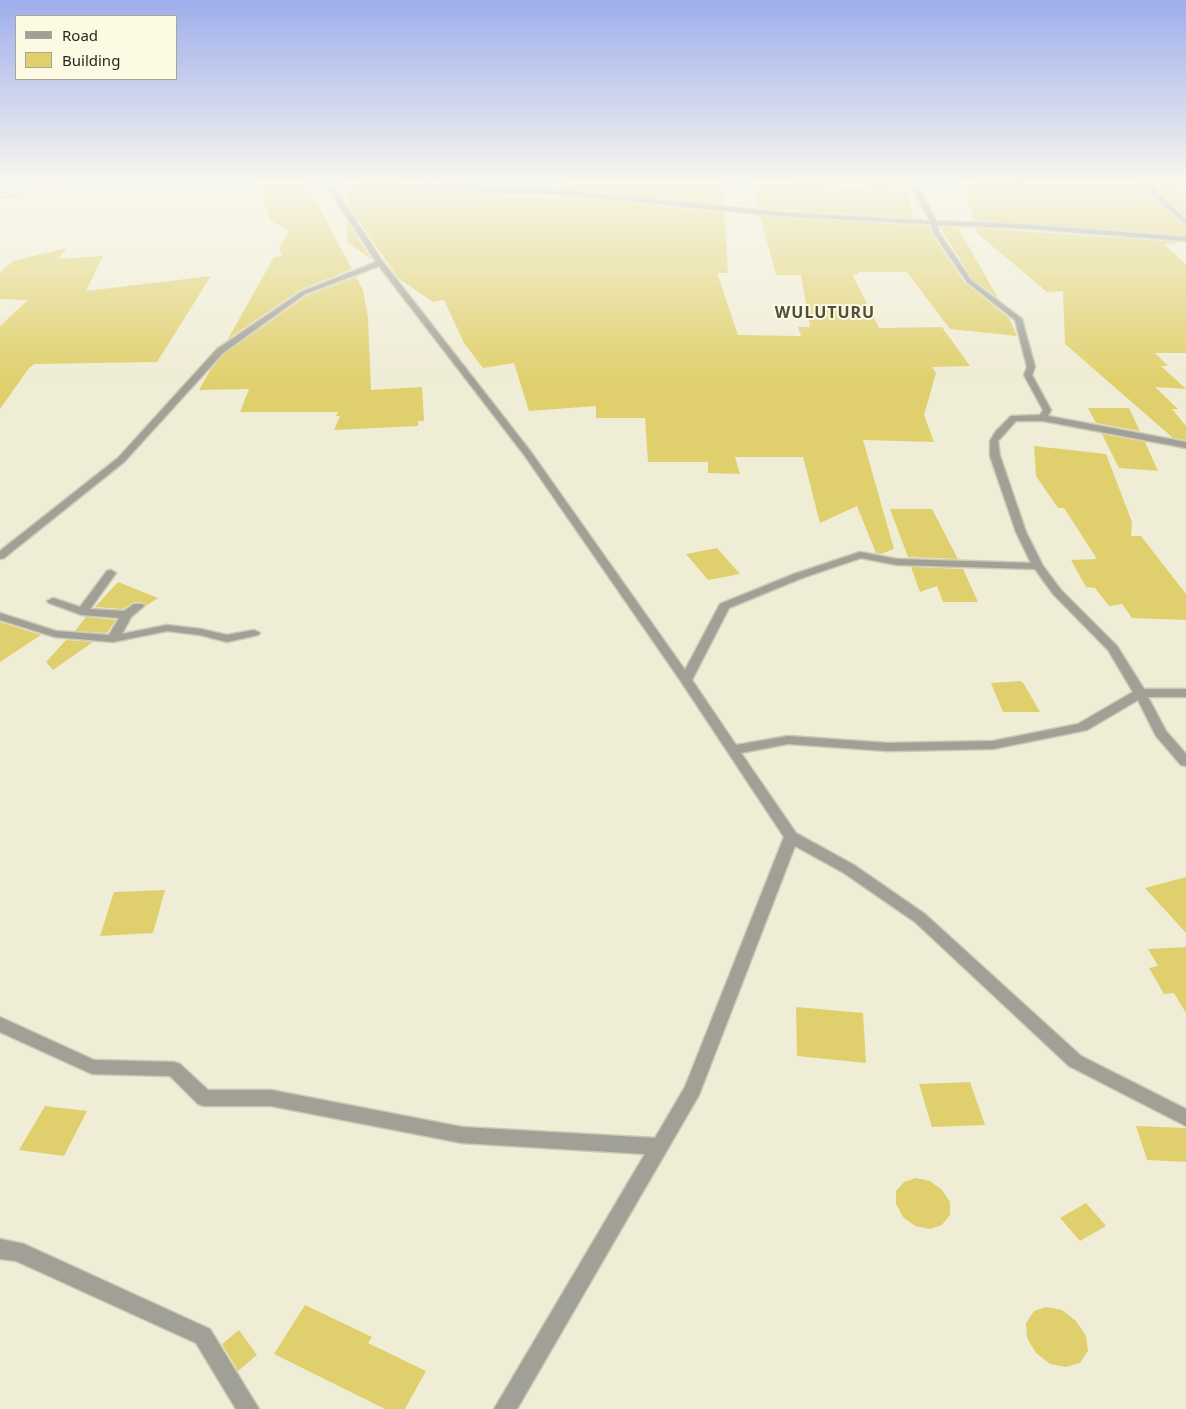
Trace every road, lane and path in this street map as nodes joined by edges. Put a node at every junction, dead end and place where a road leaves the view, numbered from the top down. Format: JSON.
{"nodes":[{"id":1,"x":371,"y":249,"type":"edge"},
{"id":2,"x":947,"y":249,"type":"edge"},
{"id":3,"x":380,"y":263,"type":"junction"},
{"id":4,"x":1043,"y":418,"type":"junction"},
{"id":5,"x":1186,"y":446,"type":"edge"},
{"id":6,"x":0,"y":556,"type":"edge"},
{"id":7,"x":1038,"y":566,"type":"junction"},
{"id":8,"x":111,"y":573,"type":"dead end"},
{"id":9,"x":53,"y":601,"type":"dead end"},
{"id":10,"x":138,"y":606,"type":"dead end"},
{"id":11,"x":82,"y":612,"type":"junction"},
{"id":12,"x":126,"y":615,"type":"junction"},
{"id":13,"x":0,"y":616,"type":"edge"},
{"id":14,"x":254,"y":633,"type":"dead end"},
{"id":15,"x":113,"y":640,"type":"junction"},
{"id":16,"x":686,"y":680,"type":"junction"},
{"id":17,"x":1140,"y":693,"type":"junction"},
{"id":18,"x":1186,"y":693,"type":"edge"},
{"id":19,"x":732,"y":750,"type":"junction"},
{"id":20,"x":1186,"y":762,"type":"edge"},
{"id":21,"x":790,"y":837,"type":"junction"},
{"id":22,"x":0,"y":1024,"type":"edge"},
{"id":23,"x":1186,"y":1118,"type":"edge"},
{"id":24,"x":660,"y":1147,"type":"junction"},
{"id":25,"x":0,"y":1249,"type":"edge"},
{"id":26,"x":248,"y":1409,"type":"edge"},
{"id":27,"x":505,"y":1409,"type":"edge"}],
"edges":[{"from":1,"to":3,"type":"street"},
{"from":2,"to":4,"type":"street"},
{"from":3,"to":6,"type":"street"},
{"from":3,"to":16,"type":"street"},
{"from":4,"to":5,"type":"street"},
{"from":4,"to":7,"type":"street"},
{"from":7,"to":16,"type":"street"},
{"from":7,"to":17,"type":"street"},
{"from":8,"to":11,"type":"street"},
{"from":9,"to":11,"type":"street"},
{"from":10,"to":12,"type":"street"},
{"from":11,"to":12,"type":"street"},
{"from":12,"to":15,"type":"street"},
{"from":13,"to":15,"type":"street"},
{"from":14,"to":15,"type":"street"},
{"from":16,"to":19,"type":"street"},
{"from":17,"to":18,"type":"street"},
{"from":17,"to":19,"type":"street"},
{"from":17,"to":20,"type":"street"},
{"from":19,"to":21,"type":"street"},
{"from":21,"to":23,"type":"street"},
{"from":21,"to":24,"type":"street"},
{"from":22,"to":24,"type":"street"},
{"from":24,"to":27,"type":"street"},
{"from":25,"to":26,"type":"street"}]}
